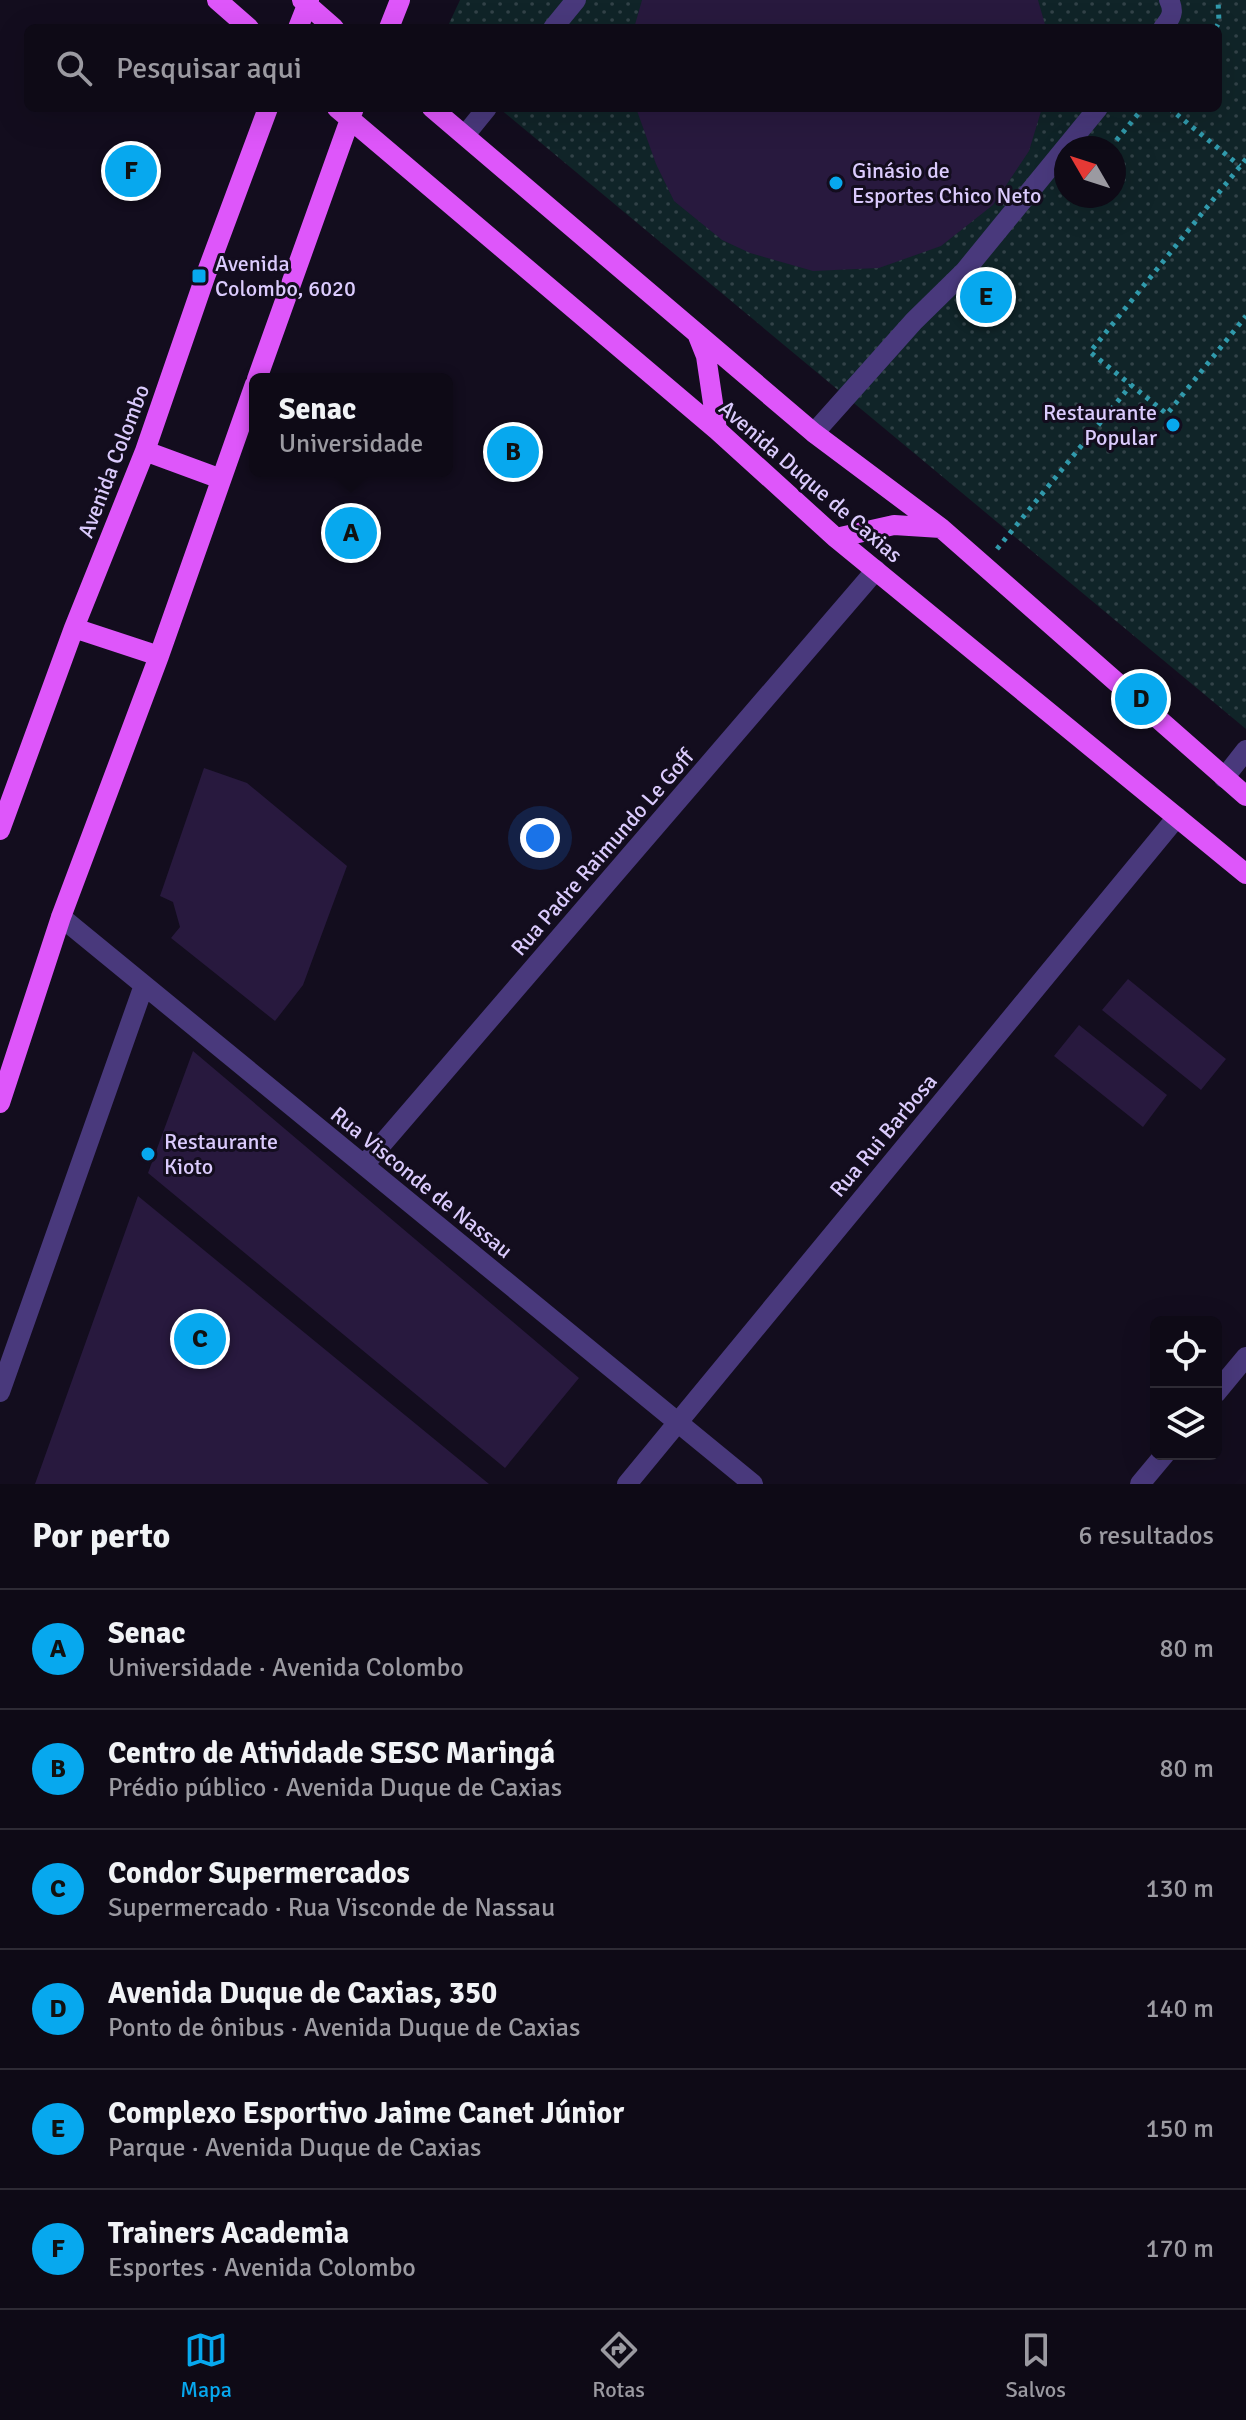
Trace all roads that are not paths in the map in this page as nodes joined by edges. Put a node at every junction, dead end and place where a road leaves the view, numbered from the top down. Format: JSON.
{"nodes":[{"id":1,"x":217,"y":0,"type":"edge"},
{"id":2,"x":400,"y":0,"type":"edge"},
{"id":3,"x":576,"y":0,"type":"edge"},
{"id":4,"x":1169,"y":0,"type":"edge"},
{"id":5,"x":306,"y":1,"type":"edge"},
{"id":6,"x":244,"y":24,"type":"edge"},
{"id":7,"x":299,"y":24,"type":"edge"},
{"id":8,"x":330,"y":24,"type":"edge"},
{"id":9,"x":391,"y":24,"type":"edge"},
{"id":10,"x":556,"y":24,"type":"edge"},
{"id":11,"x":1167,"y":24,"type":"edge"},
{"id":12,"x":267,"y":112,"type":"edge"},
{"id":13,"x":347,"y":112,"type":"edge"},
{"id":14,"x":437,"y":112,"type":"edge"},
{"id":15,"x":484,"y":112,"type":"edge"},
{"id":16,"x":1095,"y":112,"type":"edge"},
{"id":17,"x":465,"y":135,"type":"junction"},
{"id":18,"x":697,"y":336,"type":"junction"},
{"id":19,"x":259,"y":373,"type":"edge"},
{"id":20,"x":249,"y":401,"type":"edge"},
{"id":21,"x":717,"y":430,"type":"junction"},
{"id":22,"x":814,"y":433,"type":"junction"},
{"id":23,"x":145,"y":451,"type":"junction"},
{"id":24,"x":221,"y":479,"type":"junction"},
{"id":25,"x":941,"y":528,"type":"junction"},
{"id":26,"x":836,"y":538,"type":"junction"},
{"id":27,"x":876,"y":570,"type":"junction"},
{"id":28,"x":74,"y":628,"type":"junction"},
{"id":29,"x":159,"y":656,"type":"junction"},
{"id":30,"x":1246,"y":750,"type":"edge"},
{"id":31,"x":1224,"y":778,"type":"junction"},
{"id":32,"x":1246,"y":796,"type":"edge"},
{"id":33,"x":1177,"y":817,"type":"junction"},
{"id":34,"x":0,"y":830,"type":"edge"},
{"id":35,"x":1246,"y":874,"type":"edge"},
{"id":36,"x":61,"y":917,"type":"junction"},
{"id":37,"x":144,"y":985,"type":"junction"},
{"id":38,"x":0,"y":1103,"type":"edge"},
{"id":39,"x":364,"y":1165,"type":"junction"},
{"id":40,"x":1246,"y":1357,"type":"edge"},
{"id":41,"x":1220,"y":1388,"type":"edge"},
{"id":42,"x":0,"y":1392,"type":"edge"},
{"id":43,"x":678,"y":1423,"type":"junction"},
{"id":44,"x":1160,"y":1460,"type":"edge"},
{"id":45,"x":627,"y":1484,"type":"edge"},
{"id":46,"x":753,"y":1484,"type":"edge"},
{"id":47,"x":1140,"y":1484,"type":"edge"}],
"edges":[{"from":1,"to":6,"type":"main road"},
{"from":2,"to":9,"type":"main road"},
{"from":3,"to":10,"type":"street"},
{"from":4,"to":11,"type":"street"},
{"from":5,"to":7,"type":"main road"},
{"from":5,"to":8,"type":"main road"},
{"from":12,"to":23,"type":"main road","name":"Avenida Colombo"},
{"from":13,"to":19,"type":"main road"},
{"from":13,"to":21,"type":"main road","name":"Avenida Duque de Caxias"},
{"from":14,"to":17,"type":"main road","name":"Avenida Duque de Caxias"},
{"from":15,"to":17,"type":"street"},
{"from":16,"to":22,"type":"street"},
{"from":17,"to":18,"type":"main road","name":"Avenida Duque de Caxias"},
{"from":18,"to":21,"type":"main road"},
{"from":18,"to":22,"type":"main road","name":"Avenida Duque de Caxias"},
{"from":20,"to":24,"type":"main road"},
{"from":21,"to":26,"type":"main road","name":"Avenida Duque de Caxias"},
{"from":22,"to":25,"type":"main road","name":"Avenida Duque de Caxias"},
{"from":23,"to":24,"type":"main road"},
{"from":23,"to":28,"type":"main road","name":"Avenida Colombo"},
{"from":24,"to":29,"type":"main road"},
{"from":25,"to":26,"type":"main road"},
{"from":25,"to":31,"type":"main road","name":"Avenida Duque de Caxias"},
{"from":26,"to":27,"type":"main road","name":"Avenida Duque de Caxias"},
{"from":27,"to":33,"type":"main road","name":"Avenida Duque de Caxias"},
{"from":27,"to":39,"type":"street","name":"Rua Padre Raimundo Le Goff"},
{"from":28,"to":29,"type":"main road"},
{"from":28,"to":34,"type":"main road","name":"Avenida Colombo"},
{"from":29,"to":36,"type":"main road"},
{"from":30,"to":31,"type":"street"},
{"from":31,"to":32,"type":"main road","name":"Avenida Duque de Caxias"},
{"from":33,"to":35,"type":"main road","name":"Avenida Duque de Caxias"},
{"from":33,"to":43,"type":"street","name":"Rua Rui Barbosa"},
{"from":36,"to":37,"type":"street","name":"Rua Visconde de Nassau"},
{"from":36,"to":38,"type":"main road"},
{"from":37,"to":39,"type":"street","name":"Rua Visconde de Nassau"},
{"from":37,"to":42,"type":"street"},
{"from":39,"to":43,"type":"street","name":"Rua Visconde de Nassau"},
{"from":40,"to":41,"type":"street"},
{"from":43,"to":45,"type":"street","name":"Rua Rui Barbosa"},
{"from":43,"to":46,"type":"street","name":"Rua Visconde de Nassau"},
{"from":44,"to":47,"type":"street"}]}
